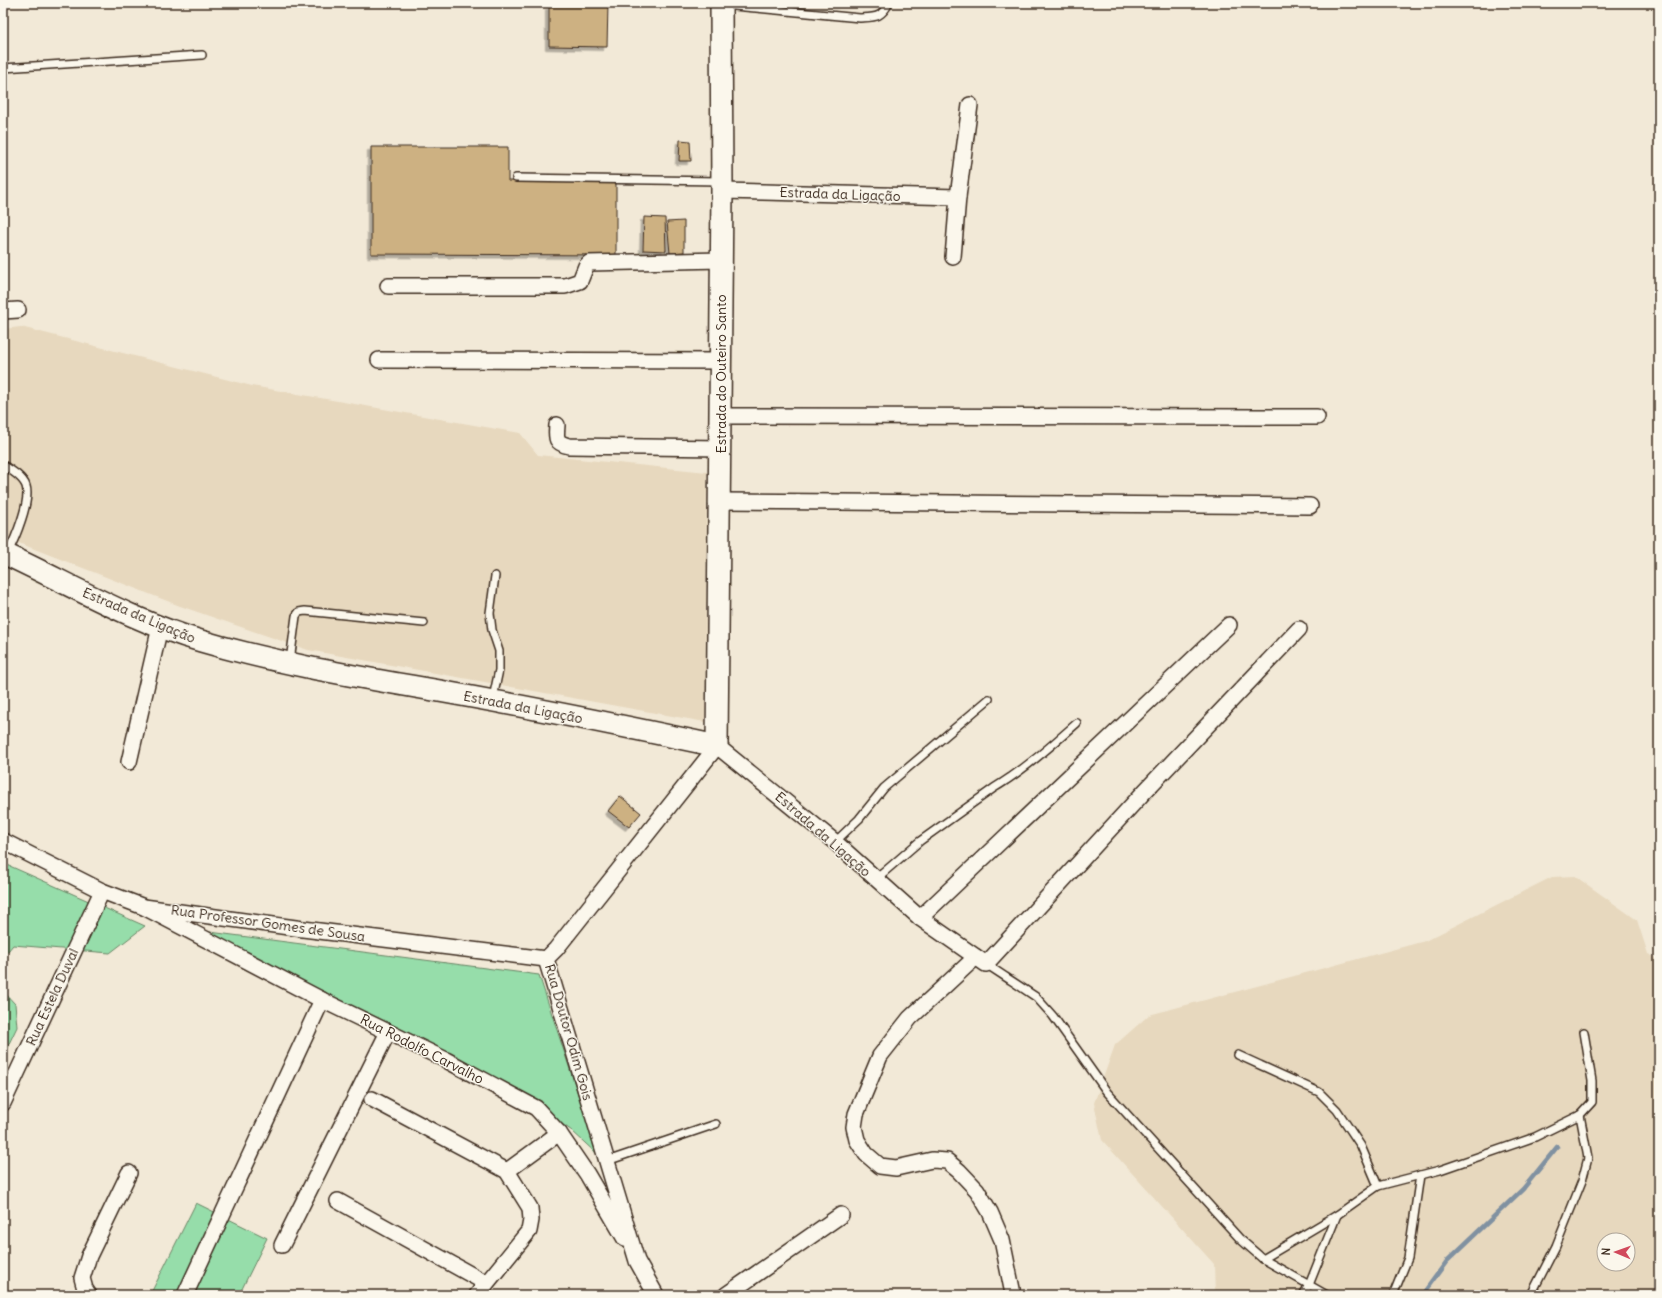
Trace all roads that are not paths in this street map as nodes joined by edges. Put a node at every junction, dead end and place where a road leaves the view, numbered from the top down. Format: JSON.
{"nodes":[{"id":1,"x":890,"y":3,"type":"edge"},
{"id":2,"x":721,"y":4,"type":"edge"},
{"id":3,"x":202,"y":54,"type":"dead end"},
{"id":4,"x":3,"y":68,"type":"edge"},
{"id":5,"x":970,"y":105,"type":"dead end"},
{"id":6,"x":516,"y":178,"type":"dead end"},
{"id":7,"x":722,"y":186,"type":"junction"},
{"id":8,"x":958,"y":197,"type":"junction"},
{"id":9,"x":953,"y":257,"type":"dead end"},
{"id":10,"x":721,"y":260,"type":"junction"},
{"id":11,"x":388,"y":286,"type":"dead end"},
{"id":12,"x":18,"y":310,"type":"dead end"},
{"id":13,"x":3,"y":311,"type":"edge"},
{"id":14,"x":379,"y":360,"type":"dead end"},
{"id":15,"x":721,"y":361,"type":"junction"},
{"id":16,"x":721,"y":416,"type":"junction"},
{"id":17,"x":1317,"y":417,"type":"dead end"},
{"id":18,"x":557,"y":425,"type":"dead end"},
{"id":19,"x":721,"y":448,"type":"junction"},
{"id":20,"x":3,"y":465,"type":"edge"},
{"id":21,"x":720,"y":501,"type":"junction"},
{"id":22,"x":1310,"y":506,"type":"dead end"},
{"id":23,"x":5,"y":554,"type":"edge"},
{"id":24,"x":495,"y":576,"type":"dead end"},
{"id":25,"x":424,"y":623,"type":"dead end"},
{"id":26,"x":1229,"y":625,"type":"dead end"},
{"id":27,"x":160,"y":627,"type":"junction"},
{"id":28,"x":1299,"y":629,"type":"dead end"},
{"id":29,"x":289,"y":663,"type":"junction"},
{"id":30,"x":989,"y":699,"type":"dead end"},
{"id":31,"x":492,"y":701,"type":"junction"},
{"id":32,"x":1076,"y":723,"type":"dead end"},
{"id":33,"x":717,"y":746,"type":"junction"},
{"id":34,"x":128,"y":762,"type":"dead end"},
{"id":35,"x":3,"y":841,"type":"edge"},
{"id":36,"x":834,"y":842,"type":"junction"},
{"id":37,"x":876,"y":880,"type":"junction"},
{"id":38,"x":102,"y":891,"type":"junction"},
{"id":39,"x":144,"y":907,"type":"junction"},
{"id":40,"x":920,"y":918,"type":"junction"},
{"id":41,"x":546,"y":958,"type":"junction"},
{"id":42,"x":981,"y":960,"type":"junction"},
{"id":43,"x":322,"y":1000,"type":"junction"},
{"id":44,"x":388,"y":1032,"type":"junction"},
{"id":45,"x":1584,"y":1032,"type":"dead end"},
{"id":46,"x":1238,"y":1055,"type":"dead end"},
{"id":47,"x":372,"y":1099,"type":"dead end"},
{"id":48,"x":3,"y":1103,"type":"edge"},
{"id":49,"x":1580,"y":1115,"type":"junction"},
{"id":50,"x":716,"y":1124,"type":"dead end"},
{"id":51,"x":559,"y":1133,"type":"junction"},
{"id":52,"x":607,"y":1162,"type":"junction"},
{"id":53,"x":507,"y":1171,"type":"junction"},
{"id":54,"x":129,"y":1173,"type":"dead end"},
{"id":55,"x":1420,"y":1175,"type":"junction"},
{"id":56,"x":1378,"y":1186,"type":"junction"},
{"id":57,"x":338,"y":1201,"type":"dead end"},
{"id":58,"x":841,"y":1215,"type":"dead end"},
{"id":59,"x":1337,"y":1215,"type":"junction"},
{"id":60,"x":282,"y":1245,"type":"dead end"},
{"id":61,"x":1263,"y":1259,"type":"junction"},
{"id":62,"x":637,"y":1260,"type":"junction"},
{"id":63,"x":1309,"y":1285,"type":"junction"},
{"id":64,"x":481,"y":1289,"type":"edge"},
{"id":65,"x":1012,"y":1289,"type":"dead end"},
{"id":66,"x":89,"y":1295,"type":"edge"},
{"id":67,"x":185,"y":1295,"type":"edge"},
{"id":68,"x":656,"y":1295,"type":"edge"},
{"id":69,"x":726,"y":1295,"type":"edge"},
{"id":70,"x":1303,"y":1295,"type":"edge"},
{"id":71,"x":1327,"y":1295,"type":"edge"},
{"id":72,"x":1393,"y":1295,"type":"edge"},
{"id":73,"x":1531,"y":1295,"type":"edge"}],
"edges":[{"from":1,"to":2,"type":"lane"},
{"from":2,"to":7,"type":"street","name":"Estrada do Outeiro Santo"},
{"from":3,"to":4,"type":"lane"},
{"from":5,"to":8,"type":"street"},
{"from":6,"to":7,"type":"lane"},
{"from":7,"to":8,"type":"street","name":"Estrada da Ligação"},
{"from":7,"to":10,"type":"street","name":"Estrada do Outeiro Santo"},
{"from":8,"to":9,"type":"street"},
{"from":10,"to":11,"type":"street"},
{"from":10,"to":15,"type":"street","name":"Estrada do Outeiro Santo"},
{"from":12,"to":13,"type":"street"},
{"from":14,"to":15,"type":"street"},
{"from":15,"to":16,"type":"street","name":"Estrada do Outeiro Santo"},
{"from":16,"to":17,"type":"street"},
{"from":16,"to":19,"type":"street","name":"Estrada do Outeiro Santo"},
{"from":18,"to":19,"type":"street"},
{"from":19,"to":21,"type":"street","name":"Estrada do Outeiro Santo"},
{"from":20,"to":23,"type":"lane"},
{"from":21,"to":22,"type":"street"},
{"from":21,"to":33,"type":"street","name":"Estrada do Outeiro Santo"},
{"from":23,"to":27,"type":"street","name":"Estrada da Ligação"},
{"from":24,"to":31,"type":"lane"},
{"from":25,"to":29,"type":"lane"},
{"from":26,"to":40,"type":"street"},
{"from":27,"to":29,"type":"street","name":"Estrada da Ligação"},
{"from":27,"to":34,"type":"street"},
{"from":28,"to":42,"type":"street"},
{"from":29,"to":31,"type":"street","name":"Estrada da Ligação"},
{"from":30,"to":36,"type":"lane"},
{"from":31,"to":33,"type":"street","name":"Estrada da Ligação"},
{"from":32,"to":37,"type":"lane"},
{"from":33,"to":36,"type":"street","name":"Estrada da Ligação"},
{"from":33,"to":41,"type":"street","name":"Rua Doutor Odim Gois"},
{"from":35,"to":38,"type":"street","name":"Rua Professor Gomes de Sousa"},
{"from":36,"to":37,"type":"street","name":"Estrada da Ligação"},
{"from":37,"to":40,"type":"street","name":"Estrada da Ligação"},
{"from":38,"to":39,"type":"street","name":"Rua Professor Gomes de Sousa"},
{"from":38,"to":48,"type":"street","name":"Rua Estela Duval"},
{"from":39,"to":41,"type":"street","name":"Rua Professor Gomes de Sousa"},
{"from":39,"to":43,"type":"street","name":"Rua Rodolfo Carvalho"},
{"from":40,"to":42,"type":"street","name":"Estrada da Ligação"},
{"from":41,"to":52,"type":"street","name":"Rua Doutor Odim Gois"},
{"from":42,"to":61,"type":"lane"},
{"from":42,"to":65,"type":"street"},
{"from":43,"to":44,"type":"street","name":"Rua Rodolfo Carvalho"},
{"from":43,"to":67,"type":"street"},
{"from":44,"to":51,"type":"street","name":"Rua Rodolfo Carvalho"},
{"from":44,"to":60,"type":"street"},
{"from":45,"to":49,"type":"lane"},
{"from":46,"to":56,"type":"lane"},
{"from":47,"to":53,"type":"street"},
{"from":49,"to":55,"type":"lane"},
{"from":49,"to":73,"type":"lane"},
{"from":50,"to":52,"type":"lane"},
{"from":51,"to":53,"type":"street"},
{"from":51,"to":62,"type":"street","name":"Rua Rodolfo Carvalho"},
{"from":52,"to":62,"type":"street","name":"Rua Doutor Odim Gois"},
{"from":53,"to":64,"type":"street"},
{"from":54,"to":66,"type":"street"},
{"from":55,"to":56,"type":"lane"},
{"from":55,"to":72,"type":"lane"},
{"from":56,"to":59,"type":"lane"},
{"from":57,"to":64,"type":"street"},
{"from":58,"to":69,"type":"street"},
{"from":59,"to":61,"type":"lane"},
{"from":59,"to":63,"type":"lane"},
{"from":61,"to":63,"type":"lane"},
{"from":62,"to":68,"type":"street","name":"Rua Doutor Odim Gois"},
{"from":63,"to":70,"type":"lane"},
{"from":63,"to":71,"type":"lane"}]}
